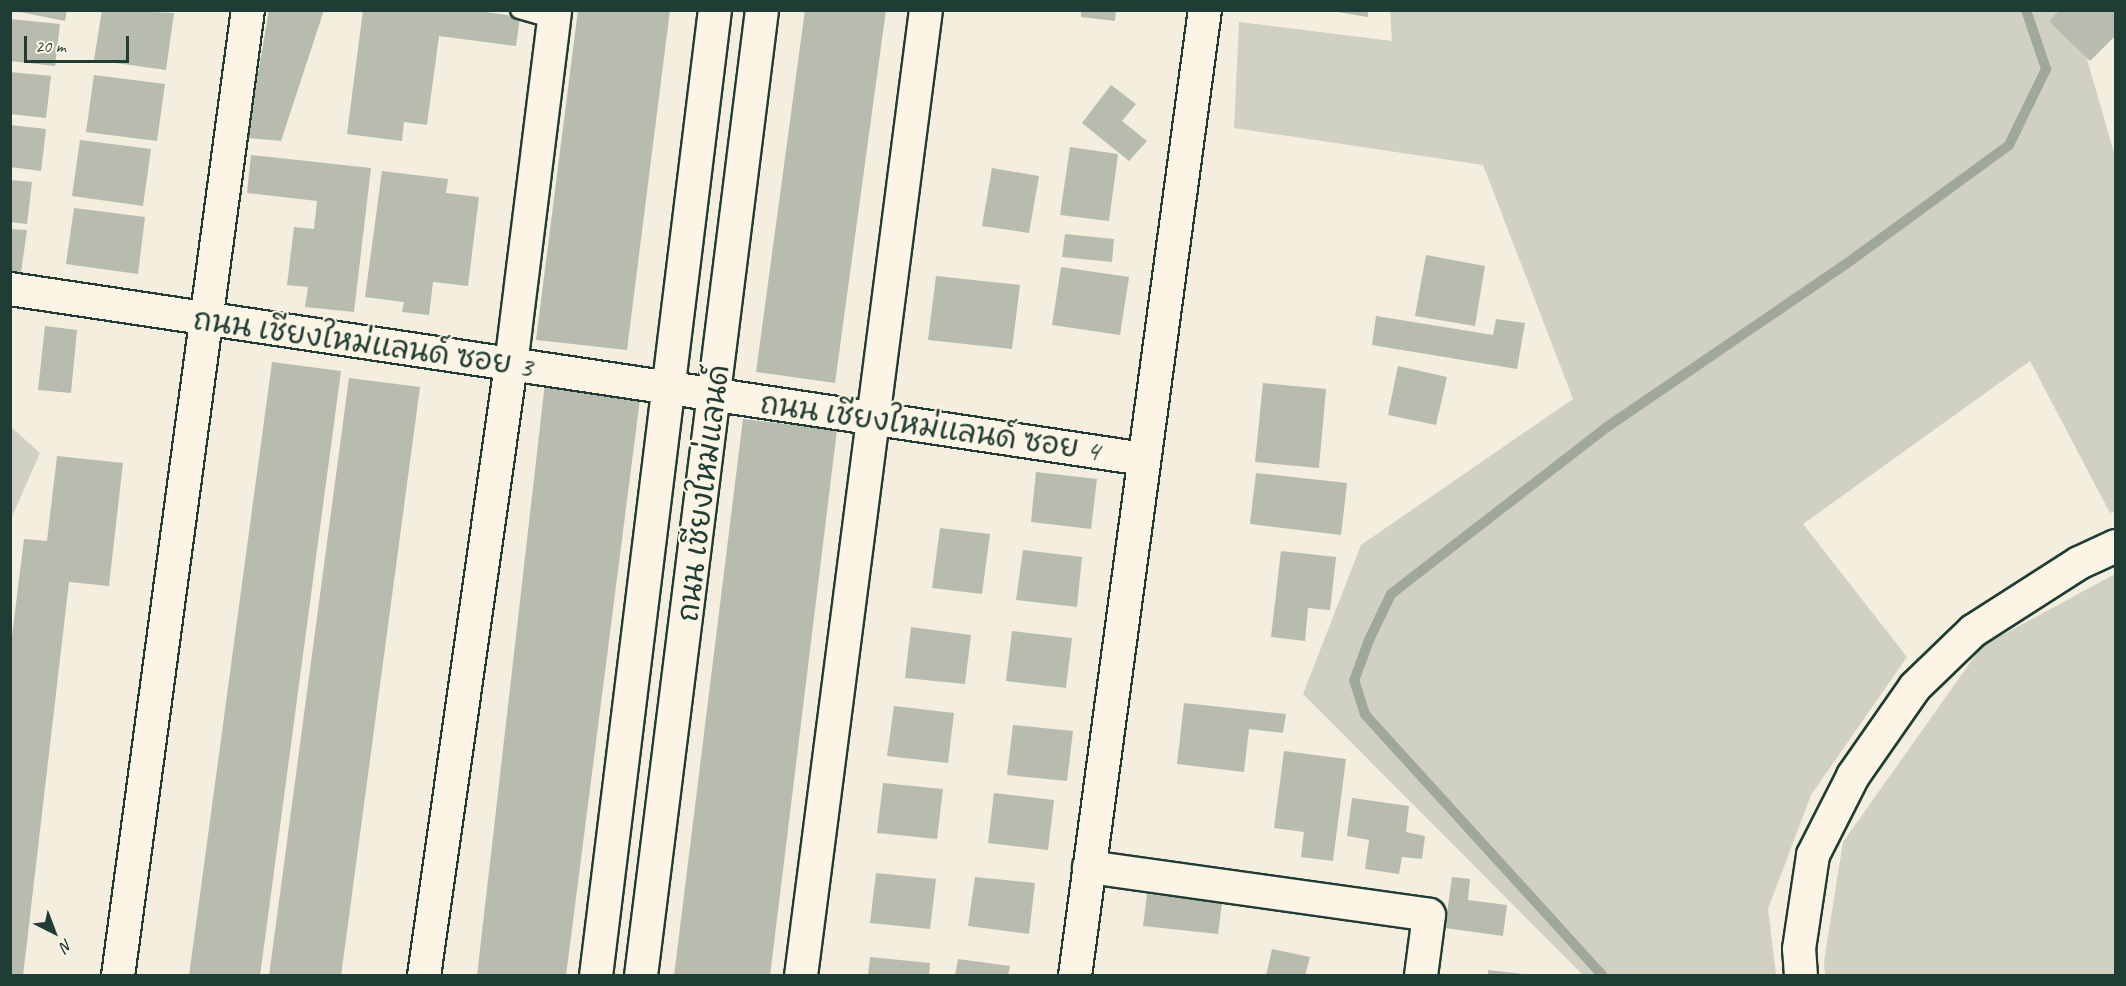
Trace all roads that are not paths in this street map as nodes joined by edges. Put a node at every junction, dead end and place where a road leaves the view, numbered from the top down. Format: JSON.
{"nodes":[{"id":1,"x":248,"y":10,"type":"edge"},
{"id":2,"x":519,"y":10,"type":"edge"},
{"id":3,"x":716,"y":10,"type":"edge"},
{"id":4,"x":762,"y":10,"type":"edge"},
{"id":5,"x":926,"y":10,"type":"edge"},
{"id":6,"x":1205,"y":10,"type":"edge"},
{"id":7,"x":554,"y":15,"type":"edge"},
{"id":8,"x":10,"y":289,"type":"edge"},
{"id":9,"x":209,"y":321,"type":"junction"},
{"id":10,"x":510,"y":365,"type":"junction"},
{"id":11,"x":668,"y":388,"type":"junction"},
{"id":12,"x":716,"y":396,"type":"junction"},
{"id":13,"x":874,"y":420,"type":"junction"},
{"id":14,"x":1144,"y":459,"type":"junction"},
{"id":15,"x":2115,"y":546,"type":"edge"},
{"id":16,"x":1089,"y":867,"type":"junction"},
{"id":17,"x":118,"y":975,"type":"edge"},
{"id":18,"x":424,"y":975,"type":"edge"},
{"id":19,"x":596,"y":975,"type":"edge"},
{"id":20,"x":641,"y":975,"type":"edge"},
{"id":21,"x":801,"y":975,"type":"edge"},
{"id":22,"x":1075,"y":975,"type":"edge"},
{"id":23,"x":1421,"y":975,"type":"edge"},
{"id":24,"x":1801,"y":975,"type":"edge"}],
"edges":[{"from":1,"to":9,"type":"street"},
{"from":2,"to":7,"type":"lane"},
{"from":3,"to":11,"type":"street","name":"ถนน เชียงใหม่แลนด์"},
{"from":4,"to":12,"type":"street","name":"ถนน เชียงใหม่แลนด์"},
{"from":5,"to":13,"type":"street"},
{"from":6,"to":14,"type":"street"},
{"from":7,"to":10,"type":"street"},
{"from":8,"to":9,"type":"street","name":"ถนน เชียงใหม่แลนด์ ซอย 3"},
{"from":9,"to":10,"type":"street","name":"ถนน เชียงใหม่แลนด์ ซอย 3"},
{"from":9,"to":17,"type":"street"},
{"from":10,"to":11,"type":"street","name":"ถนน เชียงใหม่แลนด์ ซอย 3"},
{"from":10,"to":18,"type":"street"},
{"from":11,"to":12,"type":"street","name":"ถนน เชียงใหม่แลนด์ ซอย 3"},
{"from":11,"to":19,"type":"street","name":"ถนน เชียงใหม่แลนด์"},
{"from":12,"to":13,"type":"street","name":"ถนน เชียงใหม่แลนด์ ซอย 4"},
{"from":12,"to":20,"type":"street","name":"ถนน เชียงใหม่แลนด์"},
{"from":13,"to":14,"type":"street","name":"ถนน เชียงใหม่แลนด์ ซอย 4"},
{"from":13,"to":21,"type":"street"},
{"from":14,"to":16,"type":"street"},
{"from":15,"to":24,"type":"street"},
{"from":16,"to":22,"type":"street"},
{"from":16,"to":23,"type":"street"}]}
